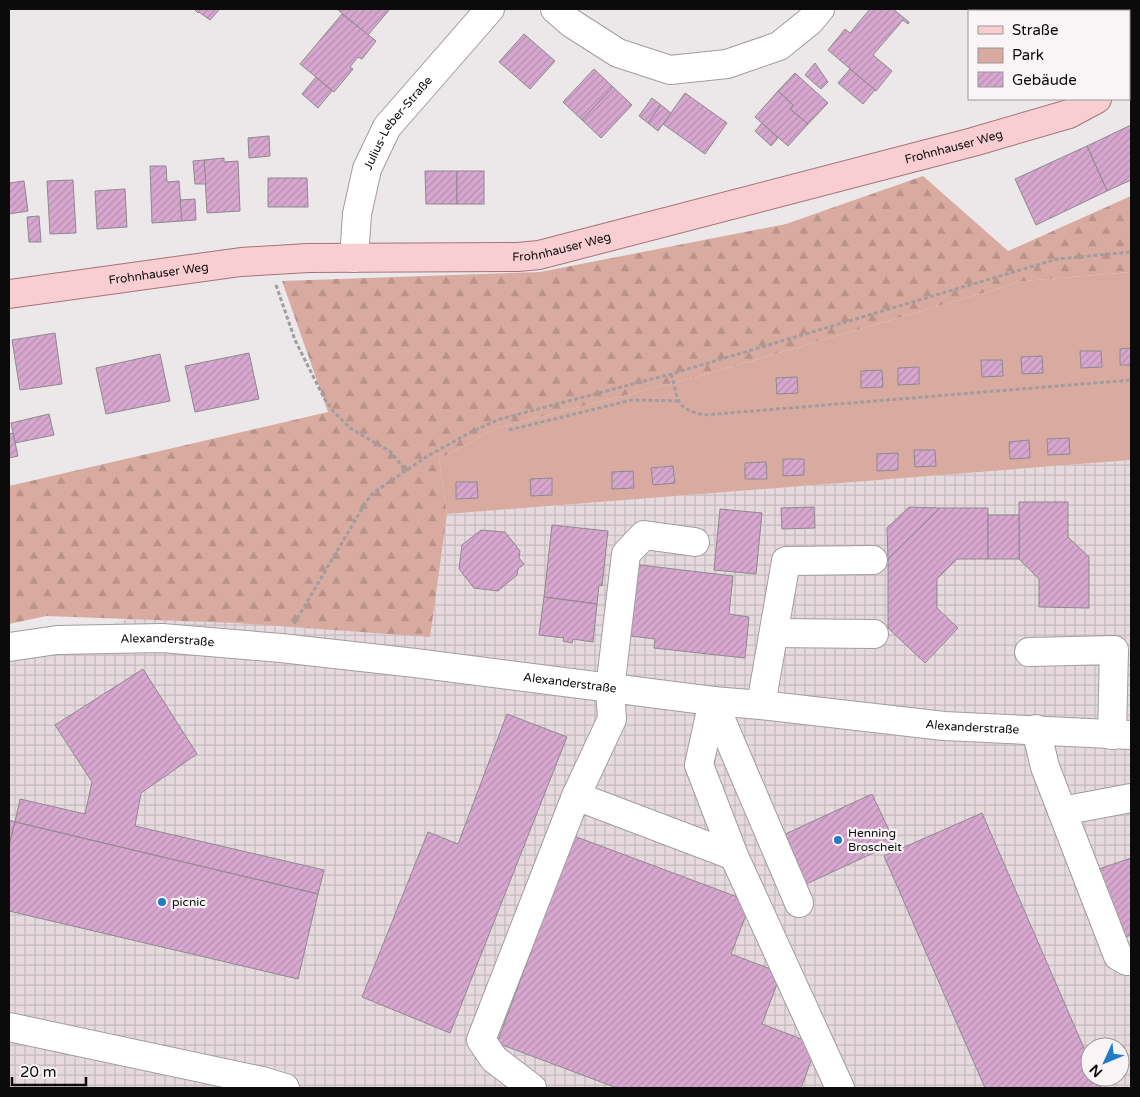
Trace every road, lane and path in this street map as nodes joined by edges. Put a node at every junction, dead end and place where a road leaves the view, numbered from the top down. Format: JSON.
{"nodes":[{"id":1,"x":490,"y":9,"type":"edge"},
{"id":2,"x":555,"y":9,"type":"edge"},
{"id":3,"x":820,"y":9,"type":"edge"},
{"id":4,"x":1095,"y":100,"type":"edge"},
{"id":5,"x":1131,"y":252,"type":"edge"},
{"id":6,"x":354,"y":258,"type":"junction"},
{"id":7,"x":267,"y":261,"type":"junction"},
{"id":8,"x":9,"y":294,"type":"edge"},
{"id":9,"x":671,"y":374,"type":"junction"},
{"id":10,"x":1131,"y":380,"type":"edge"},
{"id":11,"x":678,"y":401,"type":"junction"},
{"id":12,"x":509,"y":430,"type":"dead end"},
{"id":13,"x":406,"y":471,"type":"junction"},
{"id":14,"x":695,"y":542,"type":"dead end"},
{"id":15,"x":873,"y":560,"type":"dead end"},
{"id":16,"x":774,"y":633,"type":"junction"},
{"id":17,"x":874,"y":634,"type":"dead end"},
{"id":18,"x":9,"y":647,"type":"edge"},
{"id":19,"x":281,"y":648,"type":"junction"},
{"id":20,"x":1029,"y":652,"type":"dead end"},
{"id":21,"x":610,"y":689,"type":"junction"},
{"id":22,"x":713,"y":702,"type":"junction"},
{"id":23,"x":761,"y":705,"type":"junction"},
{"id":24,"x":1036,"y":729,"type":"junction"},
{"id":25,"x":1122,"y":735,"type":"edge"},
{"id":26,"x":576,"y":796,"type":"junction"},
{"id":27,"x":1131,"y":798,"type":"edge"},
{"id":28,"x":1062,"y":811,"type":"junction"},
{"id":29,"x":734,"y":856,"type":"junction"},
{"id":30,"x":799,"y":903,"type":"dead end"},
{"id":31,"x":1131,"y":961,"type":"edge"},
{"id":32,"x":9,"y":1026,"type":"edge"},
{"id":33,"x":285,"y":1088,"type":"edge"},
{"id":34,"x":532,"y":1088,"type":"edge"},
{"id":35,"x":840,"y":1088,"type":"edge"}],
"edges":[{"from":1,"to":6,"type":"street","name":"Julius-Leber-Straße"},
{"from":2,"to":3,"type":"street"},
{"from":4,"to":6,"type":"main road","name":"Frohnhauser Weg"},
{"from":5,"to":9,"type":"path"},
{"from":6,"to":7,"type":"main road","name":"Frohnhauser Weg"},
{"from":7,"to":8,"type":"main road","name":"Frohnhauser Weg"},
{"from":7,"to":13,"type":"path"},
{"from":9,"to":11,"type":"path"},
{"from":9,"to":13,"type":"path"},
{"from":10,"to":11,"type":"path"},
{"from":11,"to":12,"type":"path"},
{"from":13,"to":19,"type":"path"},
{"from":14,"to":21,"type":"street"},
{"from":15,"to":16,"type":"street"},
{"from":16,"to":17,"type":"street"},
{"from":16,"to":23,"type":"street"},
{"from":18,"to":19,"type":"street","name":"Alexanderstraße"},
{"from":19,"to":21,"type":"street","name":"Alexanderstraße"},
{"from":20,"to":25,"type":"street"},
{"from":21,"to":22,"type":"street","name":"Alexanderstraße"},
{"from":21,"to":26,"type":"street"},
{"from":22,"to":23,"type":"street","name":"Alexanderstraße"},
{"from":22,"to":29,"type":"street"},
{"from":22,"to":30,"type":"street"},
{"from":23,"to":24,"type":"street","name":"Alexanderstraße"},
{"from":24,"to":25,"type":"street","name":"Alexanderstraße"},
{"from":24,"to":28,"type":"street"},
{"from":26,"to":29,"type":"street"},
{"from":26,"to":34,"type":"street"},
{"from":27,"to":28,"type":"street"},
{"from":28,"to":31,"type":"street"},
{"from":29,"to":35,"type":"street"},
{"from":32,"to":33,"type":"street"}]}
